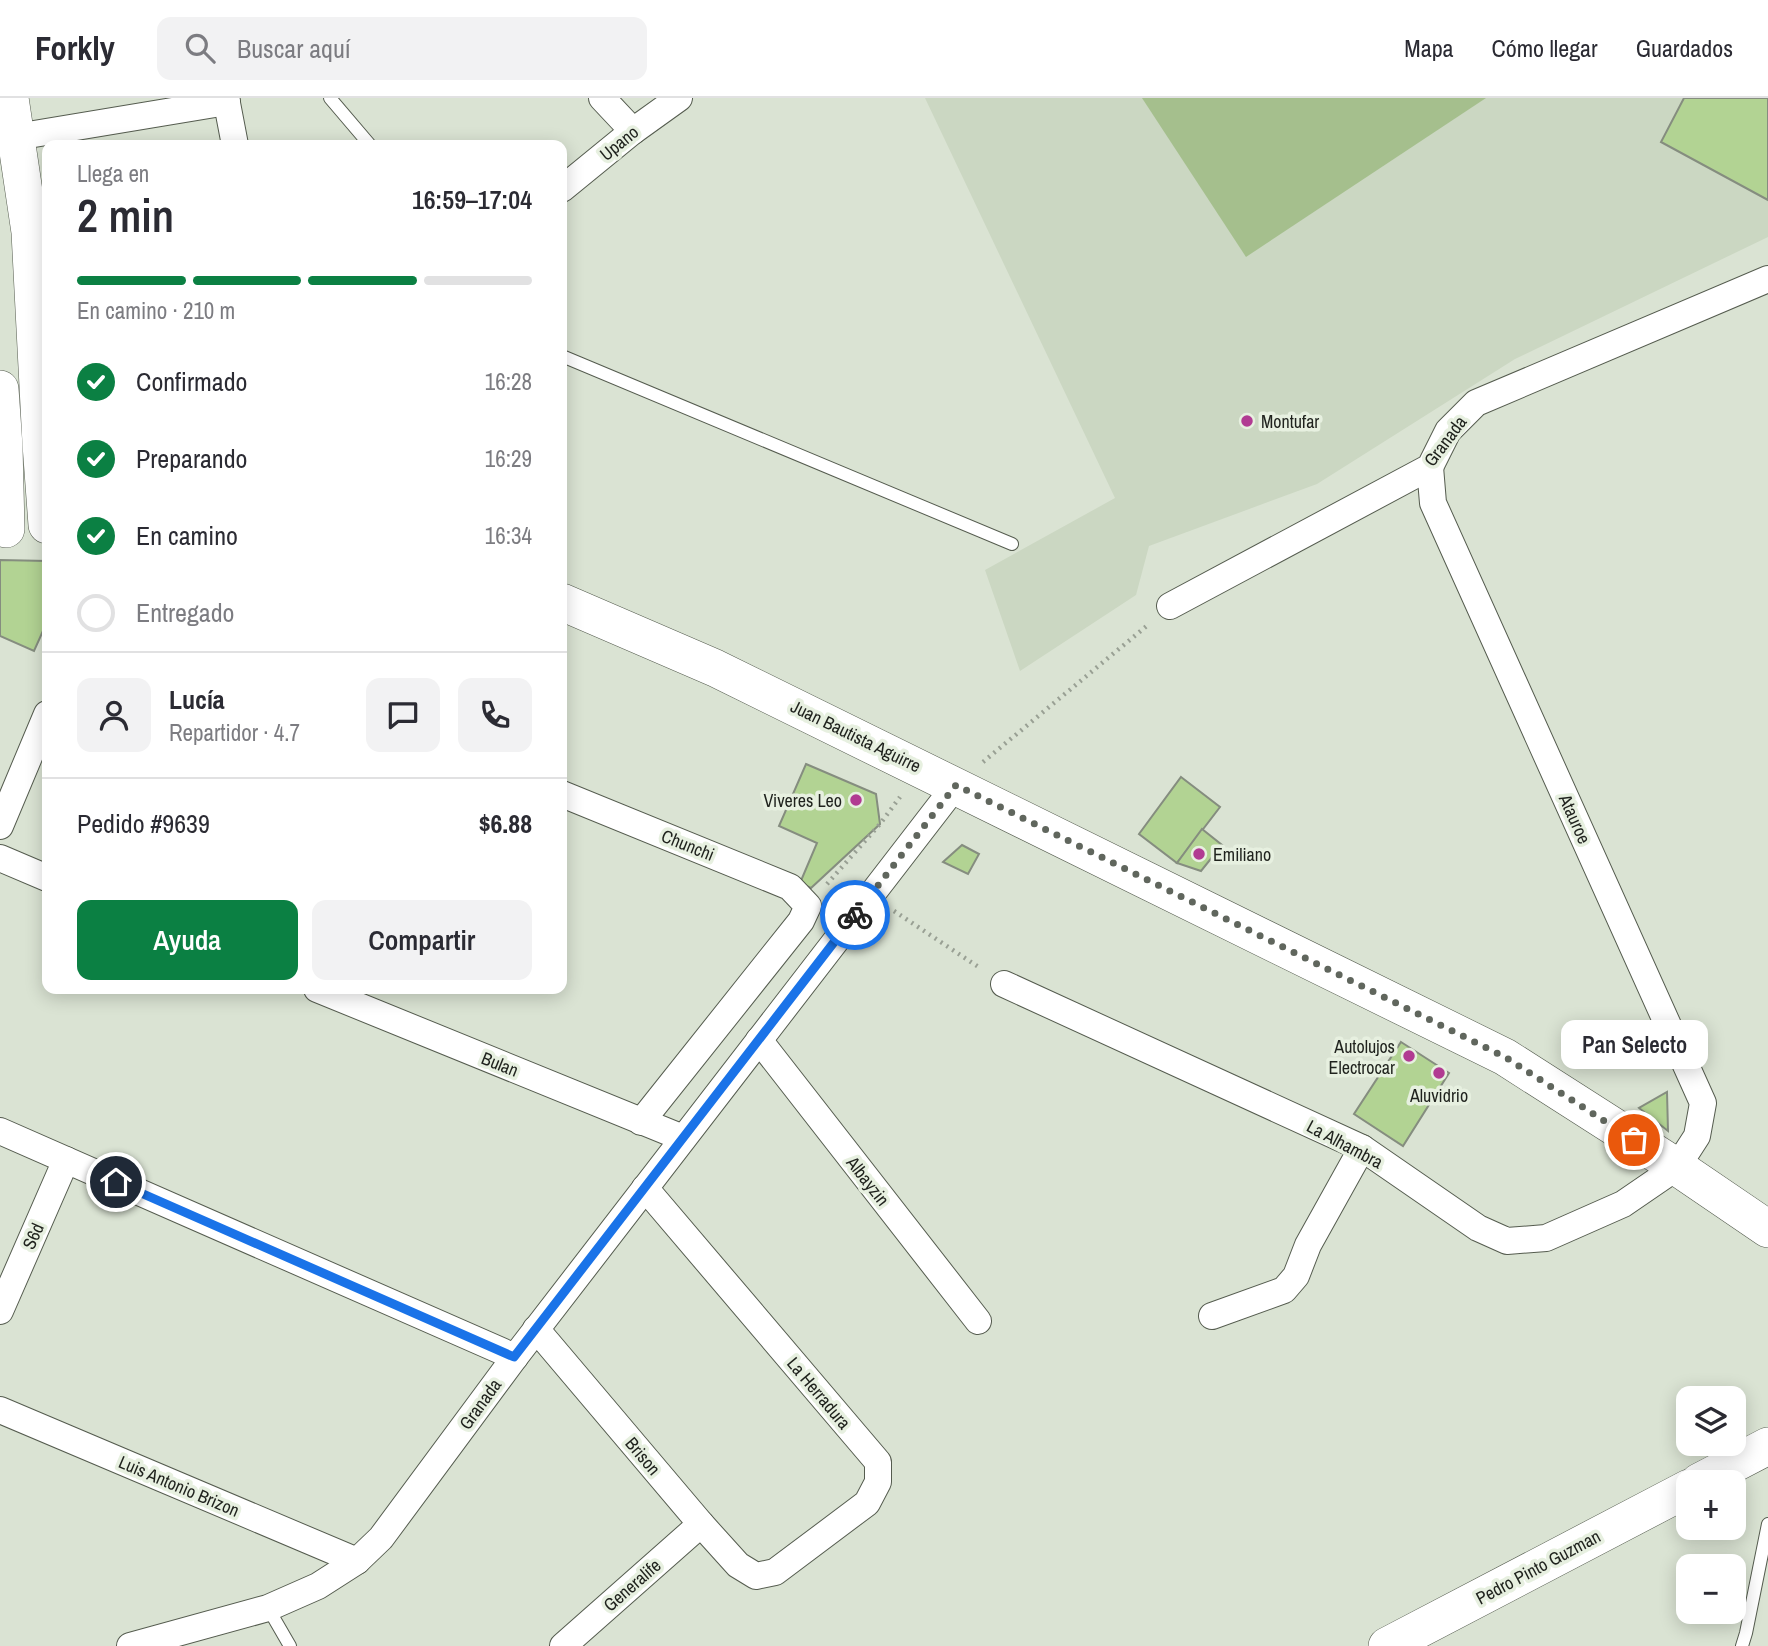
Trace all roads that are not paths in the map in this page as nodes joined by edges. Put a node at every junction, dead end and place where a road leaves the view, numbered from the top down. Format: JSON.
{"nodes":[{"id":1,"x":10,"y":98,"type":"edge"},
{"id":2,"x":330,"y":98,"type":"edge"},
{"id":3,"x":602,"y":98,"type":"edge"},
{"id":4,"x":679,"y":98,"type":"edge"},
{"id":5,"x":227,"y":100,"type":"edge"},
{"id":6,"x":633,"y":131,"type":"junction"},
{"id":7,"x":16,"y":137,"type":"junction"},
{"id":8,"x":234,"y":140,"type":"edge"},
{"id":9,"x":366,"y":140,"type":"edge"},
{"id":10,"x":567,"y":185,"type":"edge"},
{"id":11,"x":1768,"y":279,"type":"edge"},
{"id":12,"x":567,"y":358,"type":"edge"},
{"id":13,"x":0,"y":389,"type":"edge"},
{"id":14,"x":41,"y":444,"type":"junction"},
{"id":15,"x":2,"y":446,"type":"edge"},
{"id":16,"x":42,"y":458,"type":"edge"},
{"id":17,"x":1430,"y":467,"type":"junction"},
{"id":18,"x":42,"y":525,"type":"edge"},
{"id":19,"x":3,"y":529,"type":"edge"},
{"id":20,"x":1012,"y":544,"type":"dead end"},
{"id":21,"x":567,"y":604,"type":"edge"},
{"id":22,"x":1170,"y":606,"type":"road end"},
{"id":23,"x":42,"y":726,"type":"edge"},
{"id":24,"x":956,"y":785,"type":"junction"},
{"id":25,"x":567,"y":796,"type":"edge"},
{"id":26,"x":0,"y":826,"type":"edge"},
{"id":27,"x":0,"y":858,"type":"edge"},
{"id":28,"x":42,"y":876,"type":"edge"},
{"id":29,"x":1004,"y":984,"type":"road end"},
{"id":30,"x":329,"y":994,"type":"edge"},
{"id":31,"x":759,"y":1040,"type":"junction"},
{"id":32,"x":641,"y":1122,"type":"junction"},
{"id":33,"x":0,"y":1131,"type":"edge"},
{"id":34,"x":683,"y":1138,"type":"junction"},
{"id":35,"x":1362,"y":1148,"type":"junction"},
{"id":36,"x":66,"y":1160,"type":"junction"},
{"id":37,"x":1676,"y":1167,"type":"junction"},
{"id":38,"x":645,"y":1188,"type":"junction"},
{"id":39,"x":1768,"y":1229,"type":"edge"},
{"id":40,"x":0,"y":1311,"type":"edge"},
{"id":41,"x":1213,"y":1316,"type":"dead end"},
{"id":42,"x":978,"y":1321,"type":"dead end"},
{"id":43,"x":536,"y":1329,"type":"junction"},
{"id":44,"x":514,"y":1357,"type":"junction"},
{"id":45,"x":0,"y":1410,"type":"edge"},
{"id":46,"x":1768,"y":1446,"type":"edge"},
{"id":47,"x":1722,"y":1470,"type":"edge"},
{"id":48,"x":1676,"y":1495,"type":"edge"},
{"id":49,"x":702,"y":1524,"type":"junction"},
{"id":50,"x":1768,"y":1524,"type":"edge"},
{"id":51,"x":357,"y":1561,"type":"junction"},
{"id":52,"x":756,"y":1576,"type":"joint"},
{"id":53,"x":268,"y":1608,"type":"junction"},
{"id":54,"x":134,"y":1646,"type":"edge"},
{"id":55,"x":290,"y":1646,"type":"edge"},
{"id":56,"x":563,"y":1646,"type":"edge"},
{"id":57,"x":1387,"y":1646,"type":"edge"},
{"id":58,"x":1742,"y":1646,"type":"edge"}],
"edges":[{"from":1,"to":7,"type":"main road"},
{"from":2,"to":9,"type":"lane"},
{"from":3,"to":6,"type":"street"},
{"from":4,"to":6,"type":"street","name":"Upano"},
{"from":5,"to":7,"type":"street"},
{"from":5,"to":8,"type":"street"},
{"from":6,"to":10,"type":"street","name":"Upano"},
{"from":7,"to":14,"type":"main road"},
{"from":11,"to":17,"type":"street","name":"Granada"},
{"from":12,"to":20,"type":"lane"},
{"from":13,"to":15,"type":"main road"},
{"from":14,"to":15,"type":"street"},
{"from":14,"to":16,"type":"main road"},
{"from":15,"to":19,"type":"main road"},
{"from":17,"to":22,"type":"street","name":"Granada"},
{"from":17,"to":37,"type":"street","name":"Atauroe"},
{"from":18,"to":19,"type":"main road"},
{"from":21,"to":24,"type":"main road","name":"Juan Bautista Aguirre"},
{"from":23,"to":26,"type":"street"},
{"from":24,"to":31,"type":"street","name":"Granada"},
{"from":24,"to":37,"type":"main road","name":"Juan Bautista Aguirre"},
{"from":25,"to":32,"type":"street","name":"Chunchi"},
{"from":27,"to":28,"type":"street"},
{"from":29,"to":35,"type":"street","name":"La Alhambra"},
{"from":30,"to":32,"type":"street","name":"Bulan"},
{"from":31,"to":34,"type":"street","name":"Granada"},
{"from":31,"to":42,"type":"street","name":"Albayzin"},
{"from":32,"to":34,"type":"street","name":"Bulan"},
{"from":33,"to":36,"type":"street"},
{"from":34,"to":38,"type":"street","name":"Granada"},
{"from":35,"to":37,"type":"street","name":"La Alhambra"},
{"from":35,"to":41,"type":"street"},
{"from":36,"to":40,"type":"street","name":"S6d"},
{"from":36,"to":44,"type":"street"},
{"from":37,"to":39,"type":"main road","name":"Juan Bautista Aguirre"},
{"from":38,"to":43,"type":"street","name":"Granada"},
{"from":38,"to":52,"type":"street","name":"La Herradura"},
{"from":43,"to":44,"type":"street","name":"Granada"},
{"from":43,"to":49,"type":"street","name":"Brison"},
{"from":44,"to":51,"type":"street","name":"Granada"},
{"from":45,"to":51,"type":"street","name":"Luis Antonio Brizon"},
{"from":46,"to":47,"type":"main road"},
{"from":48,"to":57,"type":"main road","name":"Pedro Pinto Guzman"},
{"from":49,"to":52,"type":"street","name":"Brison"},
{"from":49,"to":56,"type":"street","name":"Generalife"},
{"from":50,"to":58,"type":"lane"},
{"from":51,"to":53,"type":"street","name":"Granada"},
{"from":53,"to":54,"type":"street","name":"Granada"},
{"from":53,"to":55,"type":"lane"}]}
